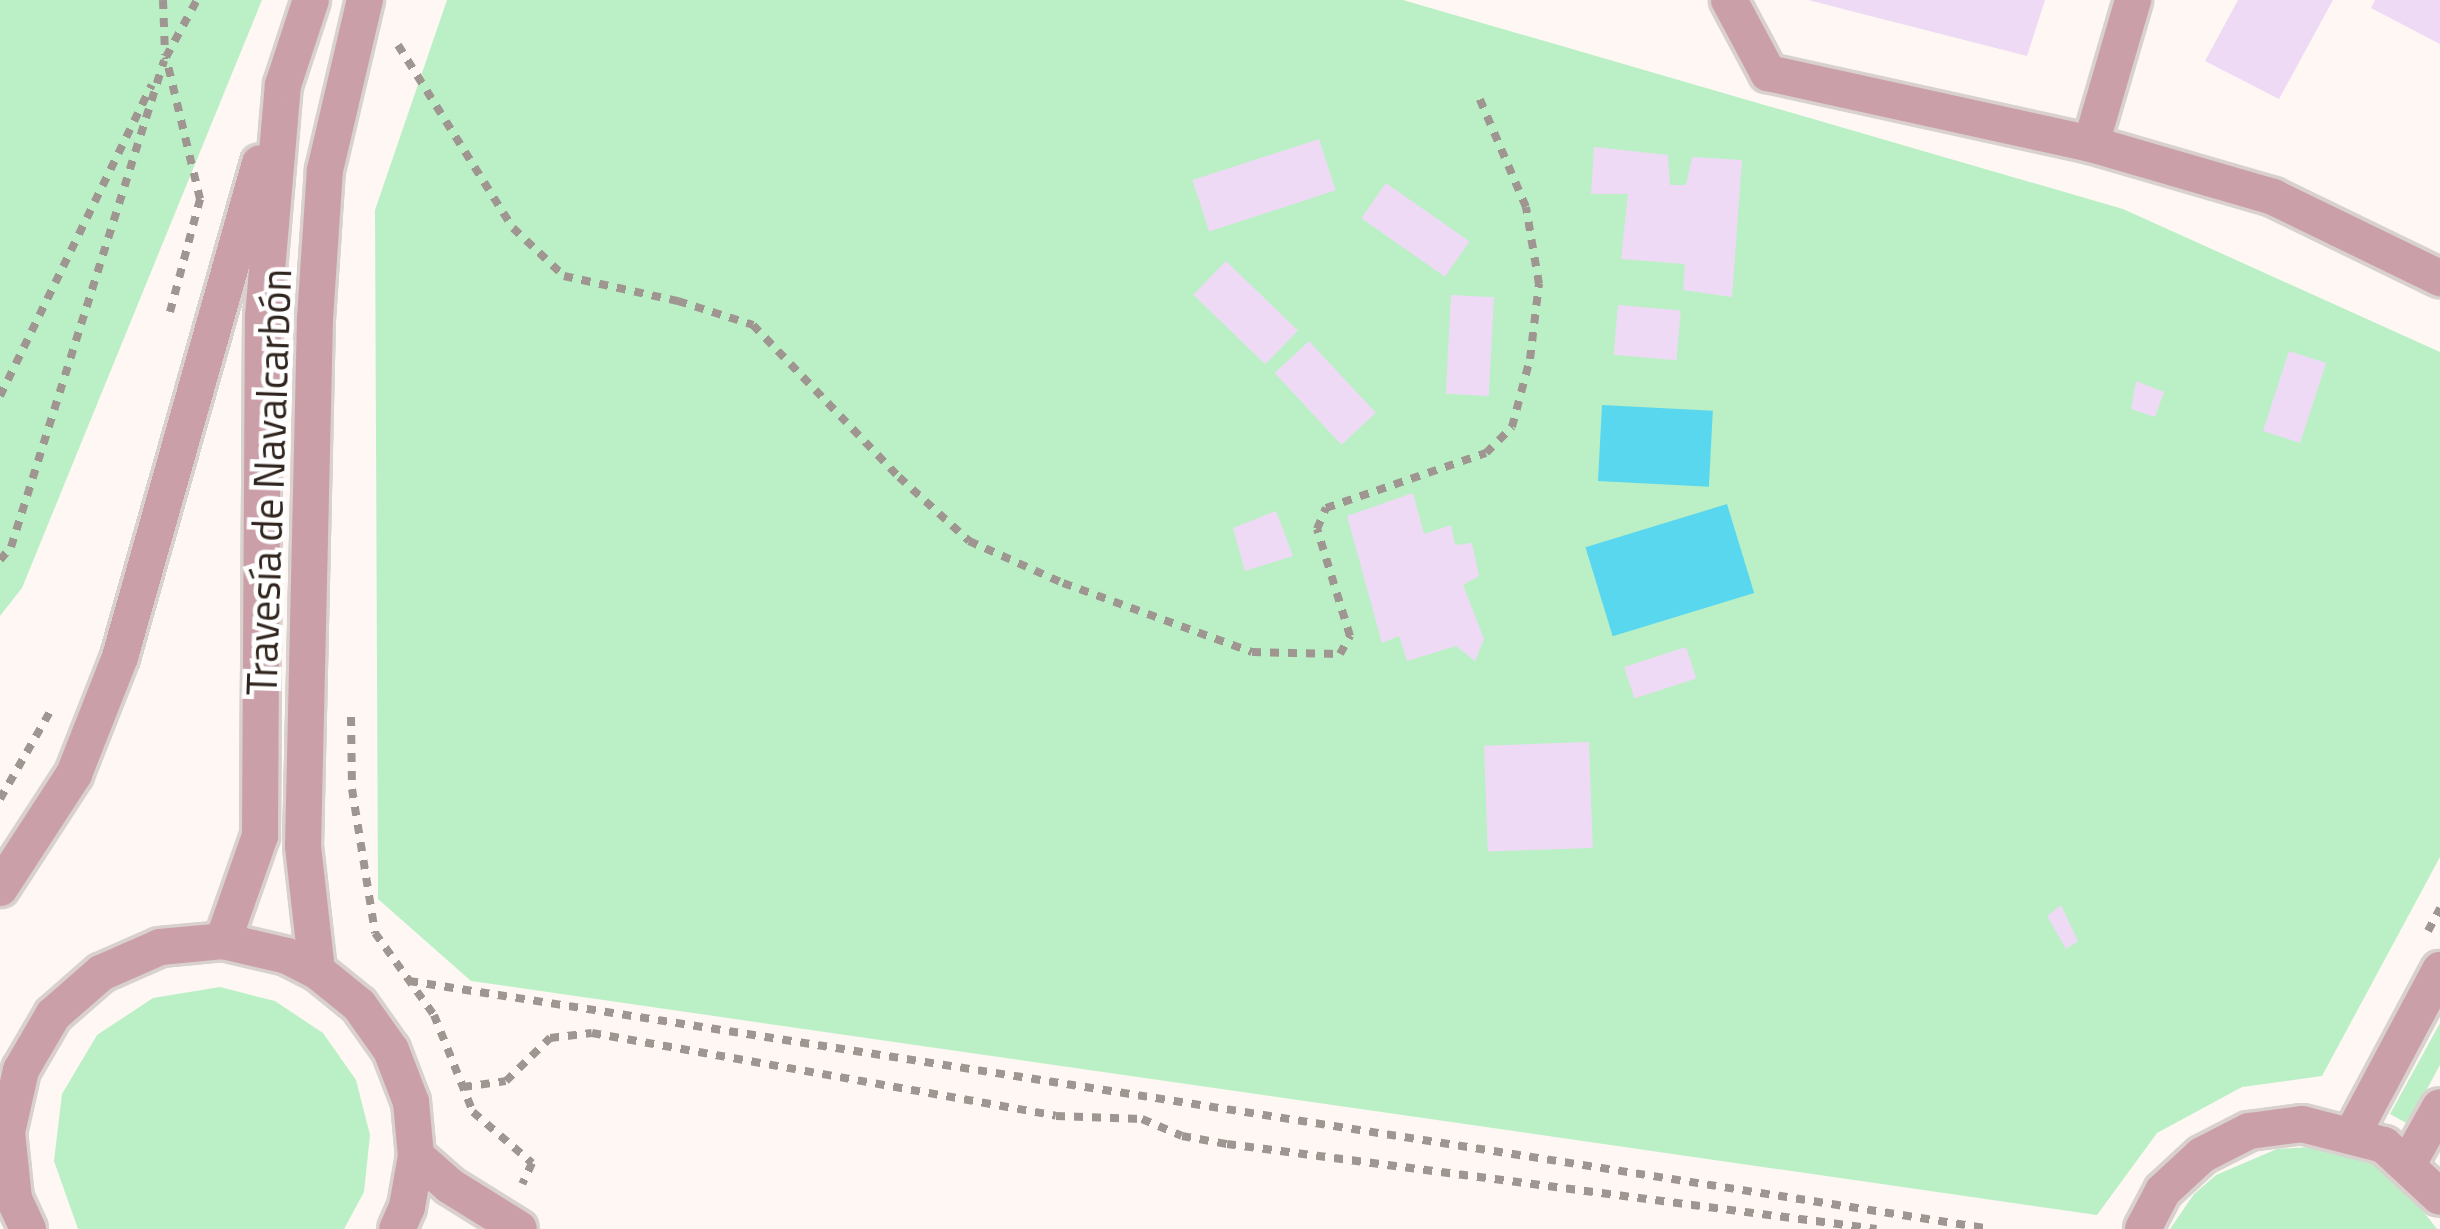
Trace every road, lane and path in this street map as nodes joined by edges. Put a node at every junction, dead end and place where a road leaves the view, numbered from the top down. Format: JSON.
{"nodes":[{"id":1,"x":163,"y":0,"type":"edge"},
{"id":2,"x":197,"y":0,"type":"edge"},
{"id":3,"x":310,"y":0,"type":"edge"},
{"id":4,"x":365,"y":0,"type":"edge"},
{"id":5,"x":1729,"y":0,"type":"edge"},
{"id":6,"x":2133,"y":0,"type":"edge"},
{"id":7,"x":402,"y":30,"type":"dead end"},
{"id":8,"x":398,"y":45,"type":"junction"},
{"id":9,"x":166,"y":57,"type":"junction"},
{"id":10,"x":392,"y":68,"type":"dead end"},
{"id":11,"x":283,"y":85,"type":"junction"},
{"id":12,"x":1478,"y":95,"type":"dead end"},
{"id":13,"x":2091,"y":144,"type":"junction"},
{"id":14,"x":2440,"y":278,"type":"edge"},
{"id":15,"x":170,"y":314,"type":"dead end"},
{"id":16,"x":0,"y":396,"type":"edge"},
{"id":17,"x":0,"y":560,"type":"edge"},
{"id":18,"x":351,"y":696,"type":"dead end"},
{"id":19,"x":58,"y":698,"type":"dead end"},
{"id":20,"x":0,"y":799,"type":"edge"},
{"id":21,"x":0,"y":888,"type":"edge"},
{"id":22,"x":223,"y":941,"type":"junction"},
{"id":23,"x":316,"y":970,"type":"junction"},
{"id":24,"x":2440,"y":970,"type":"edge"},
{"id":25,"x":410,"y":981,"type":"junction"},
{"id":26,"x":463,"y":1087,"type":"junction"},
{"id":27,"x":2440,"y":1107,"type":"edge"},
{"id":28,"x":2353,"y":1133,"type":"junction"},
{"id":29,"x":3,"y":1134,"type":"edge"},
{"id":30,"x":416,"y":1156,"type":"junction"},
{"id":31,"x":2408,"y":1164,"type":"junction"},
{"id":32,"x":2440,"y":1198,"type":"edge"},
{"id":33,"x":511,"y":1226,"type":"edge"},
{"id":34,"x":28,"y":1229,"type":"edge"},
{"id":35,"x":397,"y":1229,"type":"edge"},
{"id":36,"x":1876,"y":1229,"type":"edge"},
{"id":37,"x":1991,"y":1229,"type":"edge"},
{"id":38,"x":2143,"y":1229,"type":"edge"}],
"edges":[{"from":1,"to":9,"type":"path"},
{"from":2,"to":9,"type":"path"},
{"from":3,"to":11,"type":"street","name":"Travesía de Navalcarbón"},
{"from":4,"to":23,"type":"street","name":"Travesía de Navalcarbón"},
{"from":5,"to":13,"type":"street"},
{"from":6,"to":13,"type":"street"},
{"from":7,"to":8,"type":"path"},
{"from":8,"to":10,"type":"path"},
{"from":8,"to":12,"type":"path"},
{"from":9,"to":15,"type":"path"},
{"from":9,"to":16,"type":"path"},
{"from":9,"to":17,"type":"path"},
{"from":11,"to":21,"type":"street"},
{"from":11,"to":22,"type":"street","name":"Travesía de Navalcarbón"},
{"from":13,"to":14,"type":"street"},
{"from":18,"to":25,"type":"path"},
{"from":19,"to":20,"type":"path"},
{"from":22,"to":23,"type":"street"},
{"from":22,"to":29,"type":"street"},
{"from":23,"to":30,"type":"street"},
{"from":24,"to":28,"type":"street"},
{"from":25,"to":26,"type":"path"},
{"from":25,"to":37,"type":"path"},
{"from":26,"to":33,"type":"path"},
{"from":26,"to":36,"type":"path"},
{"from":27,"to":31,"type":"street"},
{"from":28,"to":31,"type":"street"},
{"from":28,"to":38,"type":"street"},
{"from":29,"to":34,"type":"street"},
{"from":30,"to":33,"type":"street"},
{"from":30,"to":35,"type":"street"},
{"from":31,"to":32,"type":"street"}]}
